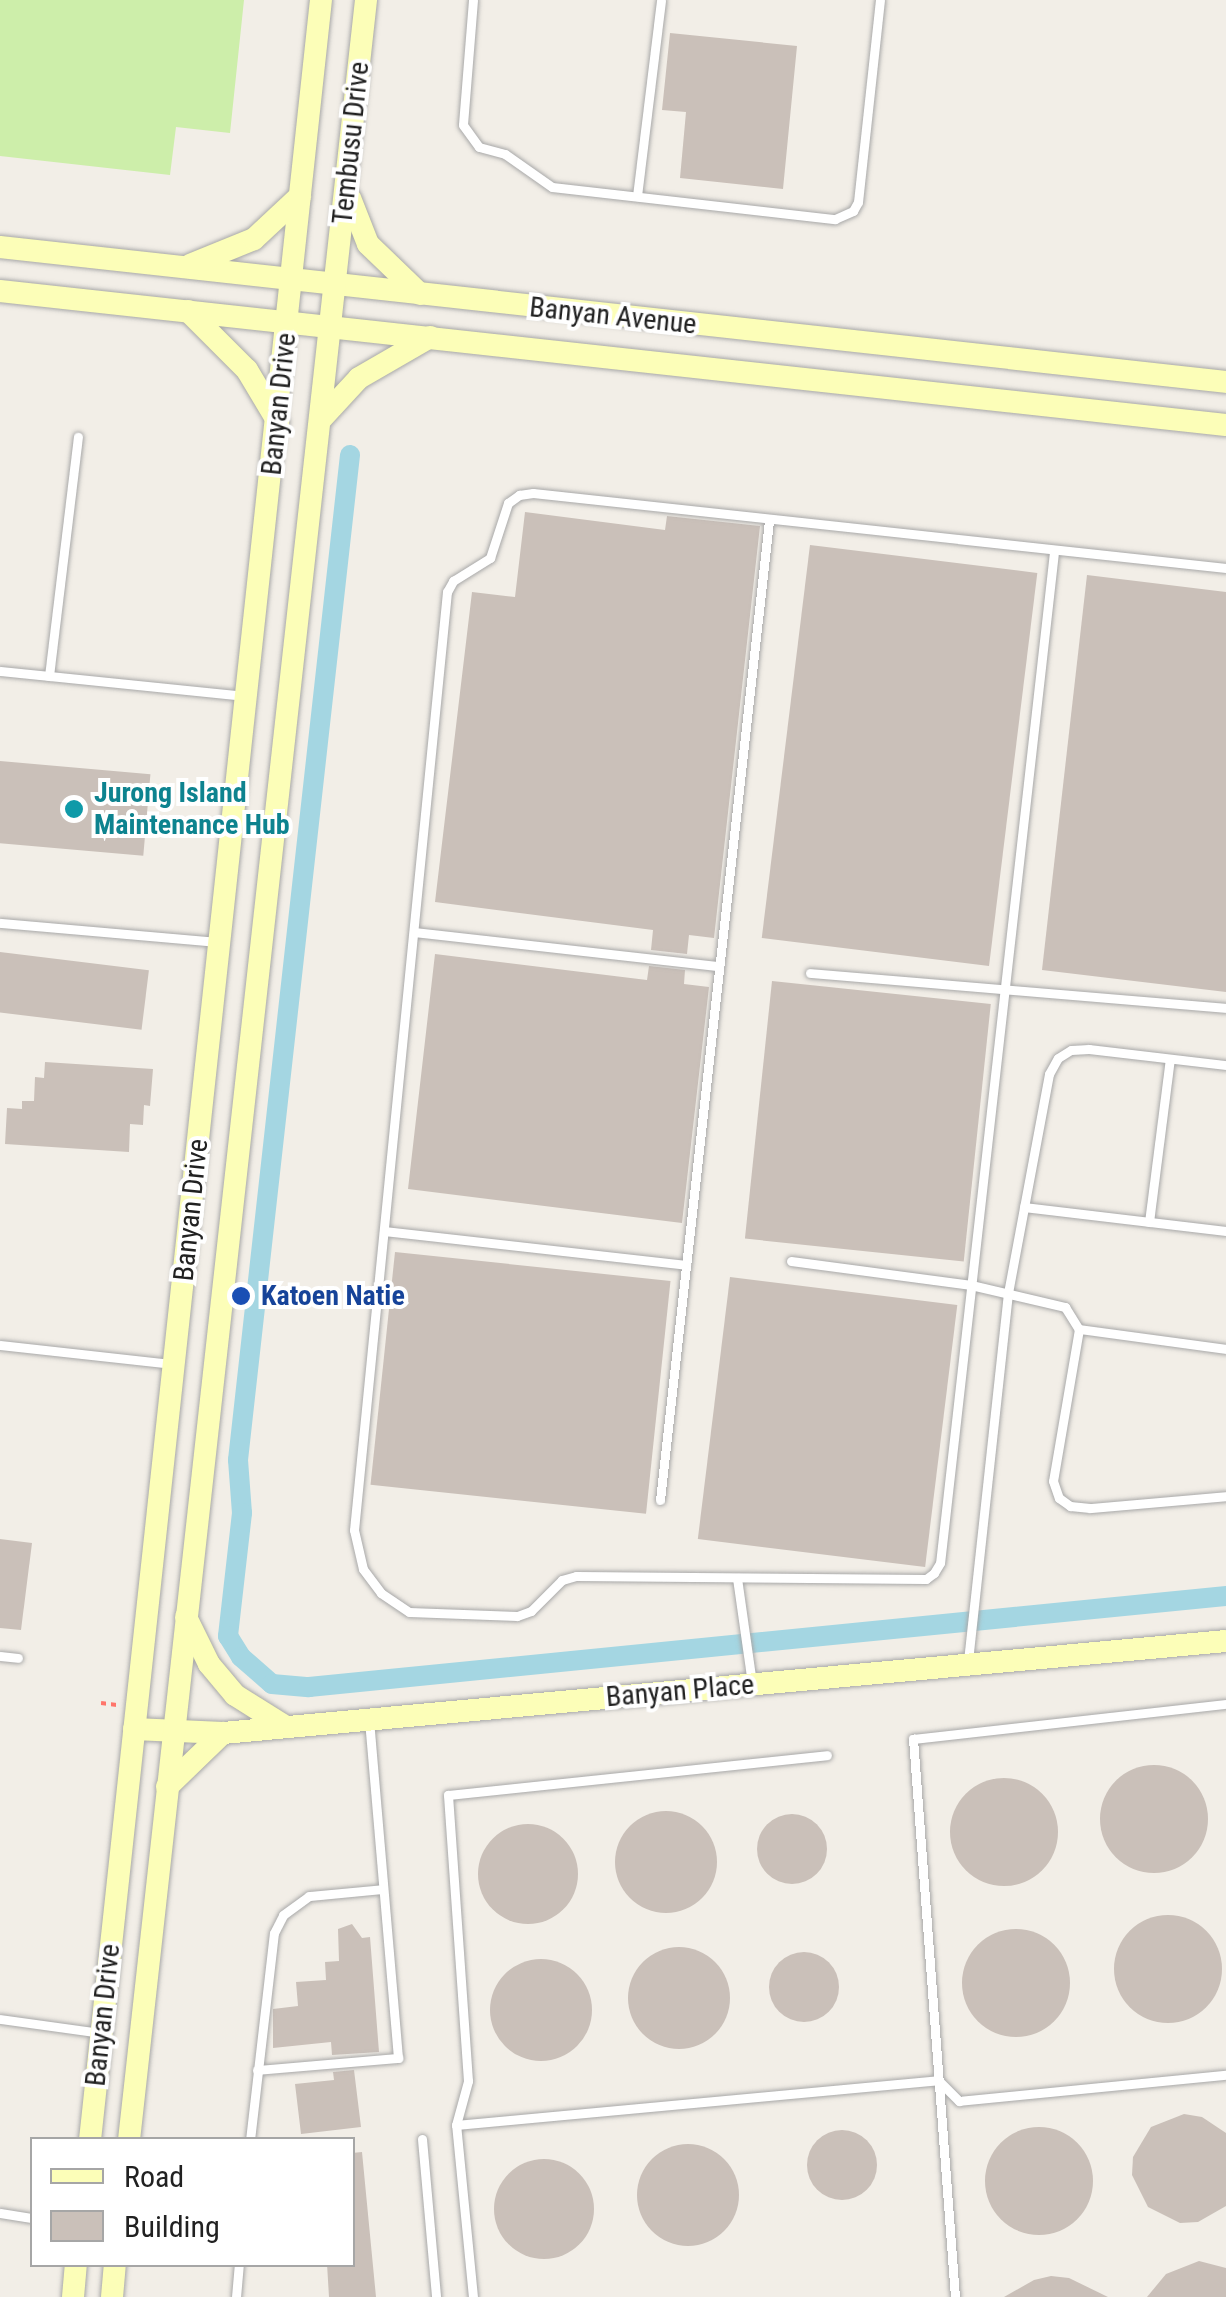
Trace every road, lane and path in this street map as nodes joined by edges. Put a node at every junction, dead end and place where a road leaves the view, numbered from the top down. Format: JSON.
{"nodes":[{"id":1,"x":321,"y":0,"type":"edge"},
{"id":2,"x":366,"y":0,"type":"edge"},
{"id":3,"x":473,"y":0,"type":"edge"},
{"id":4,"x":660,"y":0,"type":"edge"},
{"id":5,"x":880,"y":0,"type":"edge"},
{"id":6,"x":346,"y":184,"type":"junction"},
{"id":7,"x":300,"y":196,"type":"junction"},
{"id":8,"x":637,"y":196,"type":"junction"},
{"id":9,"x":0,"y":247,"type":"edge"},
{"id":10,"x":182,"y":268,"type":"junction"},
{"id":11,"x":290,"y":280,"type":"junction"},
{"id":12,"x":335,"y":286,"type":"junction"},
{"id":13,"x":0,"y":291,"type":"edge"},
{"id":14,"x":421,"y":295,"type":"junction"},
{"id":15,"x":188,"y":311,"type":"junction"},
{"id":16,"x":288,"y":322,"type":"junction"},
{"id":17,"x":332,"y":326,"type":"junction"},
{"id":18,"x":430,"y":337,"type":"junction"},
{"id":19,"x":1226,"y":382,"type":"edge"},
{"id":20,"x":321,"y":419,"type":"junction"},
{"id":21,"x":278,"y":422,"type":"junction"},
{"id":22,"x":1226,"y":425,"type":"edge"},
{"id":23,"x":78,"y":437,"type":"dead end"},
{"id":24,"x":769,"y":520,"type":"junction"},
{"id":25,"x":1054,"y":552,"type":"junction"},
{"id":26,"x":1226,"y":568,"type":"edge"},
{"id":27,"x":0,"y":671,"type":"edge"},
{"id":28,"x":49,"y":676,"type":"junction"},
{"id":29,"x":248,"y":696,"type":"junction"},
{"id":30,"x":0,"y":923,"type":"edge"},
{"id":31,"x":414,"y":932,"type":"junction"},
{"id":32,"x":221,"y":942,"type":"junction"},
{"id":33,"x":719,"y":966,"type":"junction"},
{"id":34,"x":810,"y":973,"type":"dead end"},
{"id":35,"x":1004,"y":991,"type":"junction"},
{"id":36,"x":1226,"y":1008,"type":"edge"},
{"id":37,"x":1170,"y":1058,"type":"junction"},
{"id":38,"x":1226,"y":1065,"type":"edge"},
{"id":39,"x":1024,"y":1206,"type":"junction"},
{"id":40,"x":1149,"y":1222,"type":"junction"},
{"id":41,"x":384,"y":1231,"type":"junction"},
{"id":42,"x":1226,"y":1231,"type":"edge"},
{"id":43,"x":792,"y":1261,"type":"dead end"},
{"id":44,"x":686,"y":1265,"type":"junction"},
{"id":45,"x":971,"y":1285,"type":"junction"},
{"id":46,"x":1008,"y":1293,"type":"junction"},
{"id":47,"x":1079,"y":1329,"type":"junction"},
{"id":48,"x":0,"y":1345,"type":"edge"},
{"id":49,"x":1226,"y":1349,"type":"edge"},
{"id":50,"x":174,"y":1364,"type":"junction"},
{"id":51,"x":1226,"y":1496,"type":"edge"},
{"id":52,"x":660,"y":1500,"type":"dead end"},
{"id":53,"x":737,"y":1578,"type":"junction"},
{"id":54,"x":186,"y":1618,"type":"junction"},
{"id":55,"x":1226,"y":1640,"type":"edge"},
{"id":56,"x":969,"y":1654,"type":"junction"},
{"id":57,"x":0,"y":1656,"type":"edge"},
{"id":58,"x":18,"y":1658,"type":"dead end"},
{"id":59,"x":750,"y":1673,"type":"junction"},
{"id":60,"x":1226,"y":1704,"type":"edge"},
{"id":61,"x":368,"y":1720,"type":"junction"},
{"id":62,"x":286,"y":1727,"type":"junction"},
{"id":63,"x":134,"y":1729,"type":"junction"},
{"id":64,"x":172,"y":1732,"type":"junction"},
{"id":65,"x":223,"y":1733,"type":"junction"},
{"id":66,"x":827,"y":1755,"type":"dead end"},
{"id":67,"x":167,"y":1787,"type":"junction"},
{"id":68,"x":383,"y":1889,"type":"junction"},
{"id":69,"x":0,"y":2018,"type":"edge"},
{"id":70,"x":101,"y":2034,"type":"junction"},
{"id":71,"x":257,"y":2070,"type":"junction"},
{"id":72,"x":1226,"y":2076,"type":"edge"},
{"id":73,"x":938,"y":2080,"type":"junction"},
{"id":74,"x":456,"y":2126,"type":"junction"},
{"id":75,"x":90,"y":2137,"type":"edge"},
{"id":76,"x":128,"y":2137,"type":"edge"},
{"id":77,"x":250,"y":2137,"type":"edge"},
{"id":78,"x":422,"y":2138,"type":"dead end"},
{"id":79,"x":0,"y":2213,"type":"edge"},
{"id":80,"x":30,"y":2218,"type":"edge"},
{"id":81,"x":76,"y":2267,"type":"edge"},
{"id":82,"x":115,"y":2267,"type":"edge"},
{"id":83,"x":239,"y":2267,"type":"edge"},
{"id":84,"x":73,"y":2297,"type":"edge"},
{"id":85,"x":112,"y":2297,"type":"edge"},
{"id":86,"x":236,"y":2297,"type":"edge"},
{"id":87,"x":436,"y":2297,"type":"edge"},
{"id":88,"x":473,"y":2297,"type":"edge"},
{"id":89,"x":955,"y":2297,"type":"edge"}],
"edges":[{"from":1,"to":7,"type":"street","name":"Tembusu Drive"},
{"from":2,"to":6,"type":"street","name":"Tembusu Drive"},
{"from":3,"to":8,"type":"lane"},
{"from":4,"to":8,"type":"lane"},
{"from":5,"to":8,"type":"lane"},
{"from":6,"to":12,"type":"street","name":"Tembusu Drive"},
{"from":6,"to":14,"type":"street"},
{"from":7,"to":10,"type":"street"},
{"from":7,"to":11,"type":"street","name":"Tembusu Drive"},
{"from":9,"to":10,"type":"street","name":"Banyan Avenue"},
{"from":10,"to":11,"type":"street","name":"Banyan Avenue"},
{"from":11,"to":12,"type":"street","name":"Banyan Avenue"},
{"from":11,"to":16,"type":"street","name":"Banyan Drive"},
{"from":12,"to":14,"type":"street","name":"Banyan Avenue"},
{"from":12,"to":17,"type":"street","name":"Banyan Drive"},
{"from":13,"to":15,"type":"street","name":"Banyan Avenue"},
{"from":14,"to":19,"type":"street","name":"Banyan Avenue"},
{"from":15,"to":16,"type":"street","name":"Banyan Avenue"},
{"from":15,"to":21,"type":"street"},
{"from":16,"to":17,"type":"street","name":"Banyan Avenue"},
{"from":16,"to":21,"type":"street","name":"Banyan Drive"},
{"from":17,"to":18,"type":"street","name":"Banyan Avenue"},
{"from":17,"to":20,"type":"street","name":"Banyan Drive"},
{"from":18,"to":20,"type":"street"},
{"from":18,"to":22,"type":"street","name":"Banyan Avenue"},
{"from":20,"to":54,"type":"street","name":"Banyan Drive"},
{"from":21,"to":29,"type":"street","name":"Banyan Drive"},
{"from":23,"to":28,"type":"lane"},
{"from":24,"to":25,"type":"lane"},
{"from":24,"to":31,"type":"lane"},
{"from":24,"to":33,"type":"lane"},
{"from":25,"to":26,"type":"lane"},
{"from":25,"to":35,"type":"lane"},
{"from":27,"to":28,"type":"lane"},
{"from":28,"to":29,"type":"lane"},
{"from":29,"to":32,"type":"street","name":"Banyan Drive"},
{"from":30,"to":32,"type":"lane"},
{"from":31,"to":33,"type":"lane"},
{"from":31,"to":41,"type":"lane"},
{"from":32,"to":50,"type":"street","name":"Banyan Drive"},
{"from":33,"to":44,"type":"lane"},
{"from":34,"to":35,"type":"lane"},
{"from":35,"to":36,"type":"lane"},
{"from":35,"to":45,"type":"lane"},
{"from":37,"to":38,"type":"lane"},
{"from":37,"to":39,"type":"lane"},
{"from":37,"to":40,"type":"lane"},
{"from":39,"to":40,"type":"lane"},
{"from":39,"to":46,"type":"lane"},
{"from":40,"to":42,"type":"lane"},
{"from":41,"to":44,"type":"lane"},
{"from":41,"to":53,"type":"lane"},
{"from":43,"to":45,"type":"lane"},
{"from":44,"to":52,"type":"lane"},
{"from":45,"to":46,"type":"lane"},
{"from":45,"to":53,"type":"lane"},
{"from":46,"to":47,"type":"lane"},
{"from":46,"to":56,"type":"lane"},
{"from":47,"to":49,"type":"lane"},
{"from":47,"to":51,"type":"lane"},
{"from":48,"to":50,"type":"lane"},
{"from":50,"to":63,"type":"street","name":"Banyan Drive"},
{"from":53,"to":59,"type":"lane"},
{"from":54,"to":62,"type":"street"},
{"from":54,"to":64,"type":"street","name":"Banyan Drive"},
{"from":55,"to":56,"type":"street","name":"Banyan Place"},
{"from":56,"to":59,"type":"street","name":"Banyan Place"},
{"from":57,"to":58,"type":"lane"},
{"from":59,"to":61,"type":"street","name":"Banyan Place"},
{"from":60,"to":73,"type":"lane"},
{"from":61,"to":62,"type":"street","name":"Banyan Place"},
{"from":61,"to":68,"type":"lane"},
{"from":62,"to":65,"type":"street","name":"Banyan Place"},
{"from":63,"to":64,"type":"street","name":"Banyan Place"},
{"from":63,"to":70,"type":"street","name":"Banyan Drive"},
{"from":64,"to":65,"type":"street","name":"Banyan Place"},
{"from":64,"to":67,"type":"street","name":"Banyan Drive"},
{"from":65,"to":67,"type":"street"},
{"from":66,"to":74,"type":"lane"},
{"from":67,"to":76,"type":"street","name":"Banyan Drive"},
{"from":68,"to":71,"type":"lane"},
{"from":68,"to":71,"type":"lane"},
{"from":69,"to":70,"type":"lane"},
{"from":70,"to":75,"type":"street","name":"Banyan Drive"},
{"from":71,"to":77,"type":"lane"},
{"from":72,"to":73,"type":"lane"},
{"from":73,"to":74,"type":"lane"},
{"from":73,"to":89,"type":"lane"},
{"from":74,"to":88,"type":"lane"},
{"from":78,"to":87,"type":"lane"},
{"from":79,"to":80,"type":"lane"},
{"from":81,"to":84,"type":"street"},
{"from":82,"to":85,"type":"street"},
{"from":83,"to":86,"type":"lane"}]}
